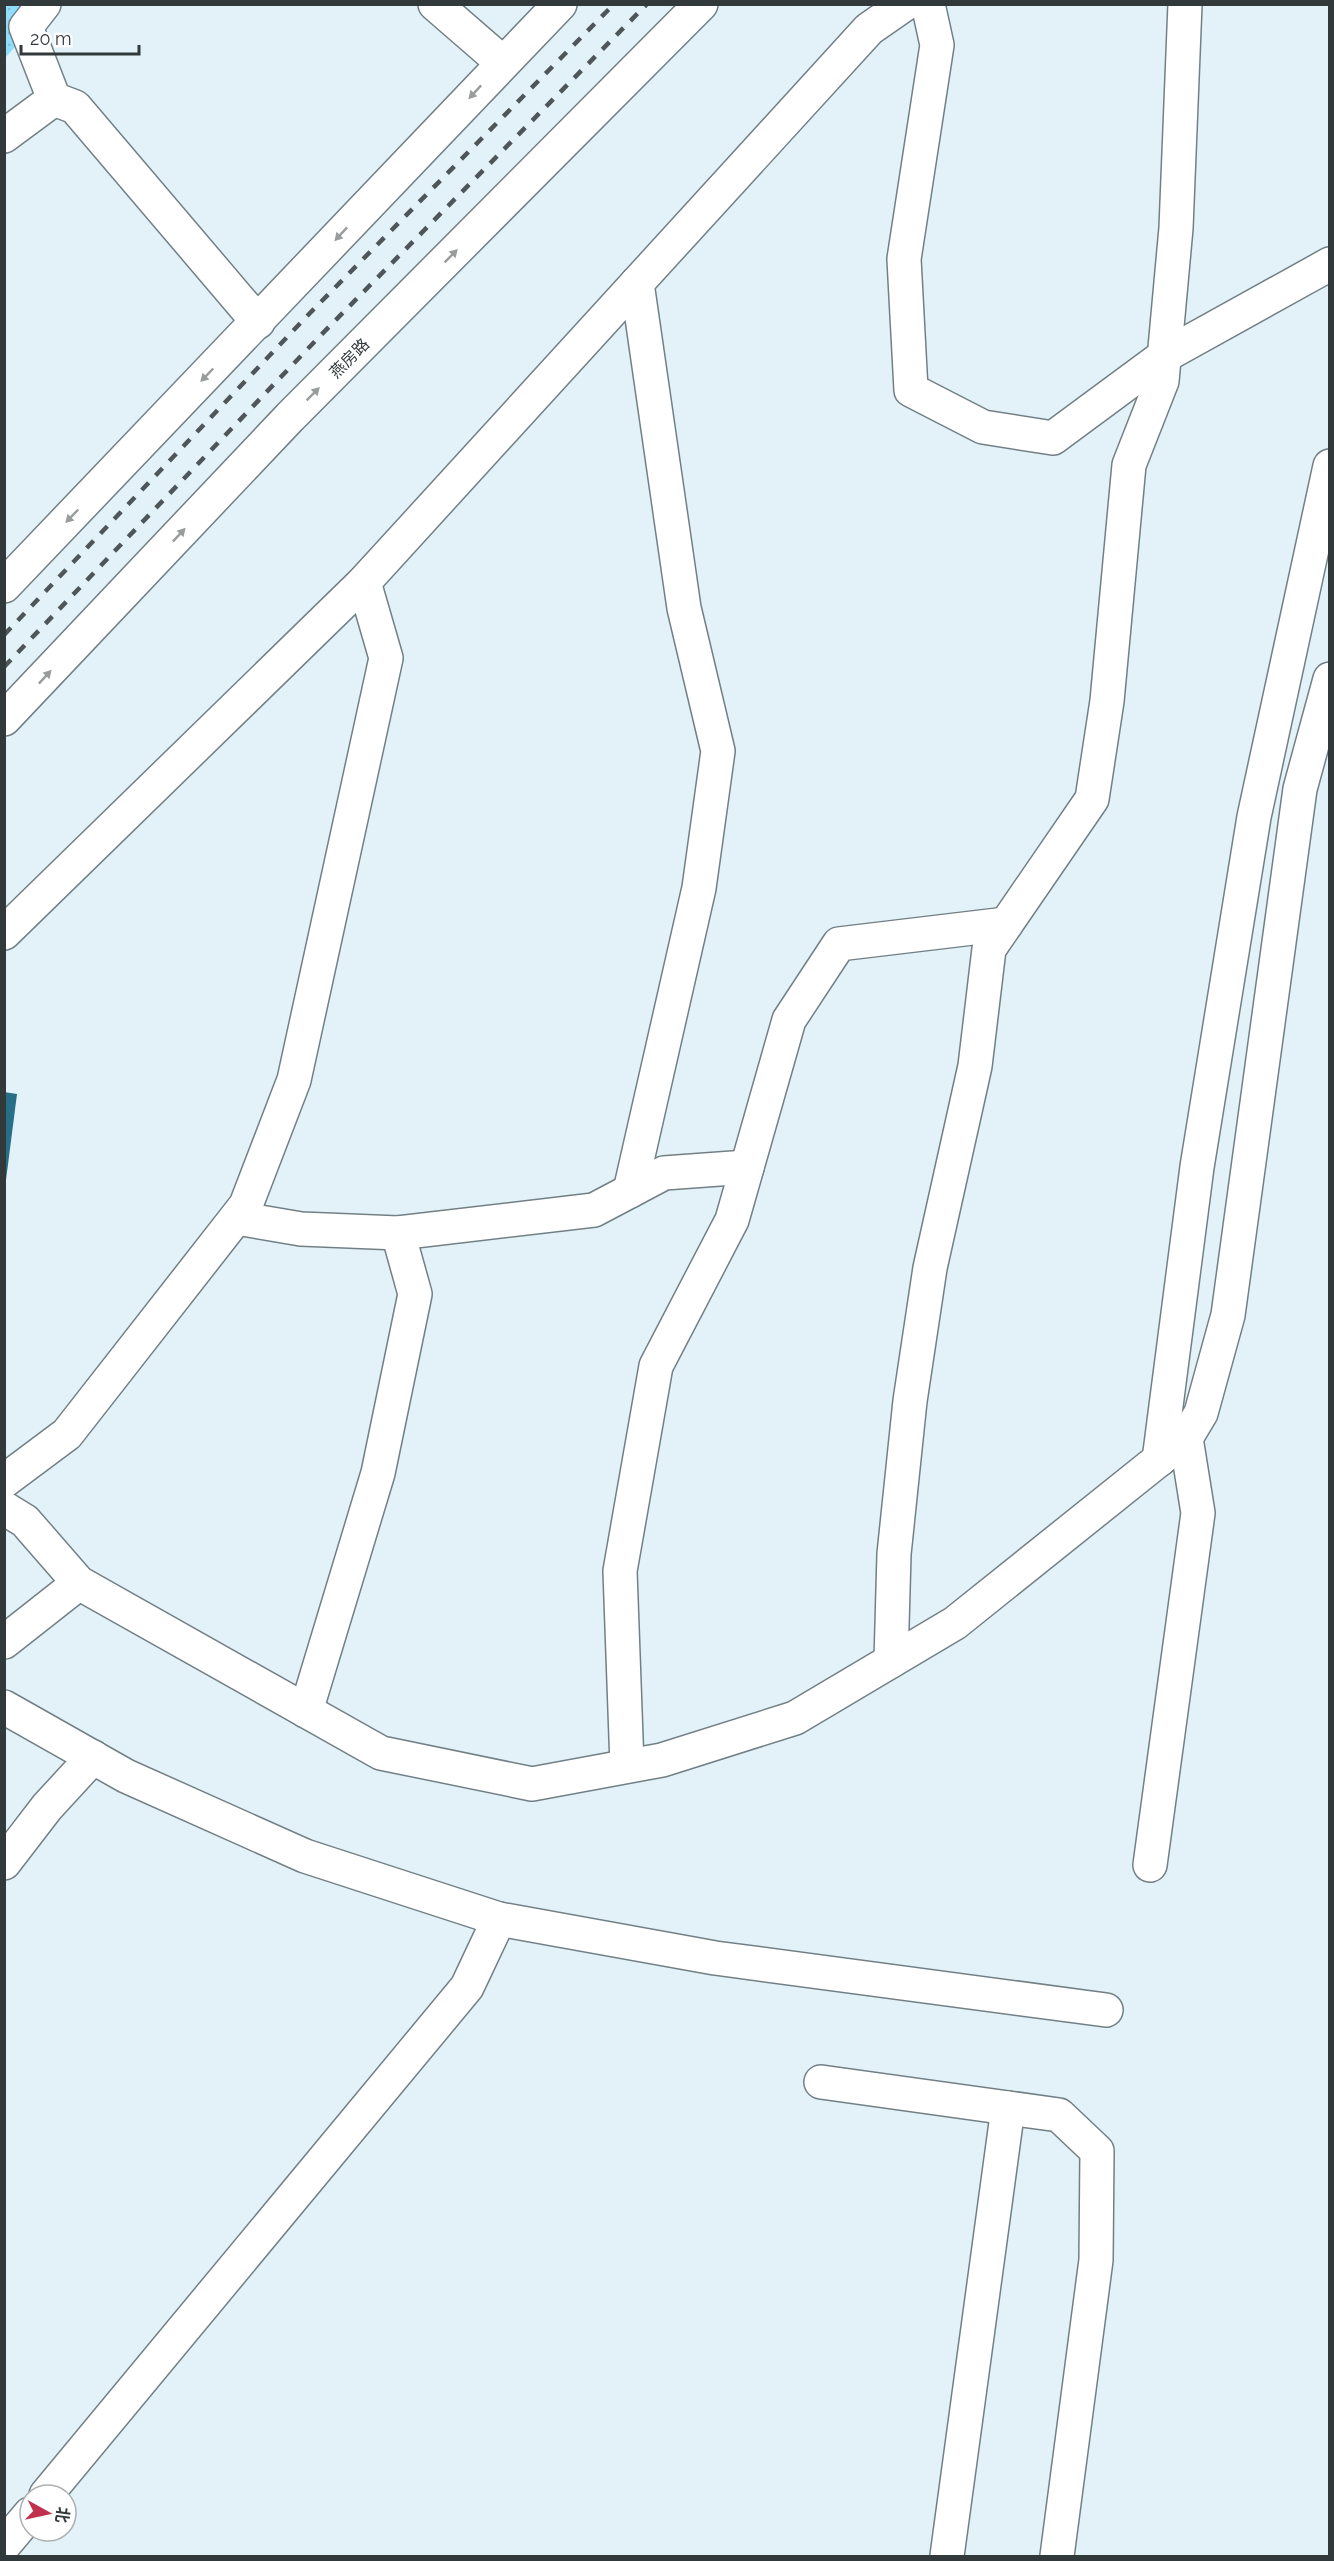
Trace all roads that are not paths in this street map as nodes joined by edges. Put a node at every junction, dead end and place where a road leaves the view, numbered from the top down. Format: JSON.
{"nodes":[{"id":1,"x":44,"y":4,"type":"edge"},
{"id":2,"x":435,"y":4,"type":"edge"},
{"id":3,"x":560,"y":4,"type":"edge"},
{"id":4,"x":700,"y":4,"type":"edge"},
{"id":5,"x":905,"y":4,"type":"edge"},
{"id":6,"x":927,"y":4,"type":"edge"},
{"id":7,"x":1185,"y":4,"type":"edge"},
{"id":8,"x":502,"y":63,"type":"junction"},
{"id":9,"x":54,"y":99,"type":"junction"},
{"id":10,"x":4,"y":136,"type":"edge"},
{"id":11,"x":1329,"y":264,"type":"edge"},
{"id":12,"x":638,"y":284,"type":"junction"},
{"id":13,"x":258,"y":321,"type":"junction"},
{"id":14,"x":1164,"y":356,"type":"junction"},
{"id":15,"x":1329,"y":466,"type":"edge"},
{"id":16,"x":364,"y":582,"type":"junction"},
{"id":17,"x":4,"y":586,"type":"edge"},
{"id":18,"x":1329,"y":679,"type":"edge"},
{"id":19,"x":4,"y":719,"type":"edge"},
{"id":20,"x":1006,"y":924,"type":"junction"},
{"id":21,"x":4,"y":933,"type":"edge"},
{"id":22,"x":747,"y":1167,"type":"junction"},
{"id":23,"x":630,"y":1191,"type":"junction"},
{"id":24,"x":237,"y":1218,"type":"junction"},
{"id":25,"x":398,"y":1233,"type":"junction"},
{"id":26,"x":1186,"y":1438,"type":"junction"},
{"id":27,"x":1159,"y":1460,"type":"junction"},
{"id":28,"x":4,"y":1481,"type":"edge"},
{"id":29,"x":4,"y":1508,"type":"edge"},
{"id":30,"x":79,"y":1583,"type":"junction"},
{"id":31,"x":4,"y":1642,"type":"edge"},
{"id":32,"x":891,"y":1661,"type":"junction"},
{"id":33,"x":4,"y":1707,"type":"edge"},
{"id":34,"x":306,"y":1711,"type":"junction"},
{"id":35,"x":93,"y":1757,"type":"junction"},
{"id":36,"x":627,"y":1766,"type":"junction"},
{"id":37,"x":4,"y":1863,"type":"edge"},
{"id":38,"x":1150,"y":1865,"type":"dead end"},
{"id":39,"x":499,"y":1919,"type":"junction"},
{"id":40,"x":1106,"y":2010,"type":"dead end"},
{"id":41,"x":821,"y":2082,"type":"dead end"},
{"id":42,"x":1008,"y":2108,"type":"junction"},
{"id":43,"x":56,"y":2483,"type":"edge"},
{"id":44,"x":18,"y":2528,"type":"edge"},
{"id":45,"x":4,"y":2545,"type":"edge"},
{"id":46,"x":947,"y":2556,"type":"edge"},
{"id":47,"x":1057,"y":2556,"type":"edge"}],
"edges":[{"from":1,"to":9,"type":"street"},
{"from":2,"to":8,"type":"street"},
{"from":3,"to":8,"type":"street"},
{"from":19,"to":4,"type":"street","name":"燕房路","one_way":true},
{"from":5,"to":12,"type":"street"},
{"from":6,"to":14,"type":"street"},
{"from":7,"to":14,"type":"street"},
{"from":8,"to":13,"type":"street","one_way":true},
{"from":9,"to":10,"type":"street"},
{"from":9,"to":13,"type":"street"},
{"from":11,"to":14,"type":"street"},
{"from":12,"to":16,"type":"street"},
{"from":12,"to":23,"type":"street"},
{"from":13,"to":17,"type":"street","one_way":true},
{"from":14,"to":20,"type":"street"},
{"from":15,"to":27,"type":"street"},
{"from":16,"to":21,"type":"street"},
{"from":16,"to":24,"type":"street"},
{"from":18,"to":26,"type":"street"},
{"from":20,"to":22,"type":"street"},
{"from":20,"to":32,"type":"street"},
{"from":22,"to":23,"type":"street"},
{"from":22,"to":36,"type":"street"},
{"from":23,"to":25,"type":"street"},
{"from":24,"to":25,"type":"street"},
{"from":24,"to":28,"type":"street"},
{"from":25,"to":34,"type":"street"},
{"from":26,"to":27,"type":"street"},
{"from":26,"to":38,"type":"street"},
{"from":27,"to":32,"type":"street"},
{"from":29,"to":30,"type":"street"},
{"from":30,"to":31,"type":"street"},
{"from":30,"to":34,"type":"street"},
{"from":32,"to":36,"type":"street"},
{"from":33,"to":35,"type":"street"},
{"from":34,"to":36,"type":"street"},
{"from":35,"to":37,"type":"street"},
{"from":35,"to":39,"type":"street"},
{"from":39,"to":40,"type":"street"},
{"from":39,"to":43,"type":"street"},
{"from":41,"to":42,"type":"street"},
{"from":42,"to":46,"type":"street"},
{"from":42,"to":47,"type":"street"},
{"from":44,"to":45,"type":"street"}]}
